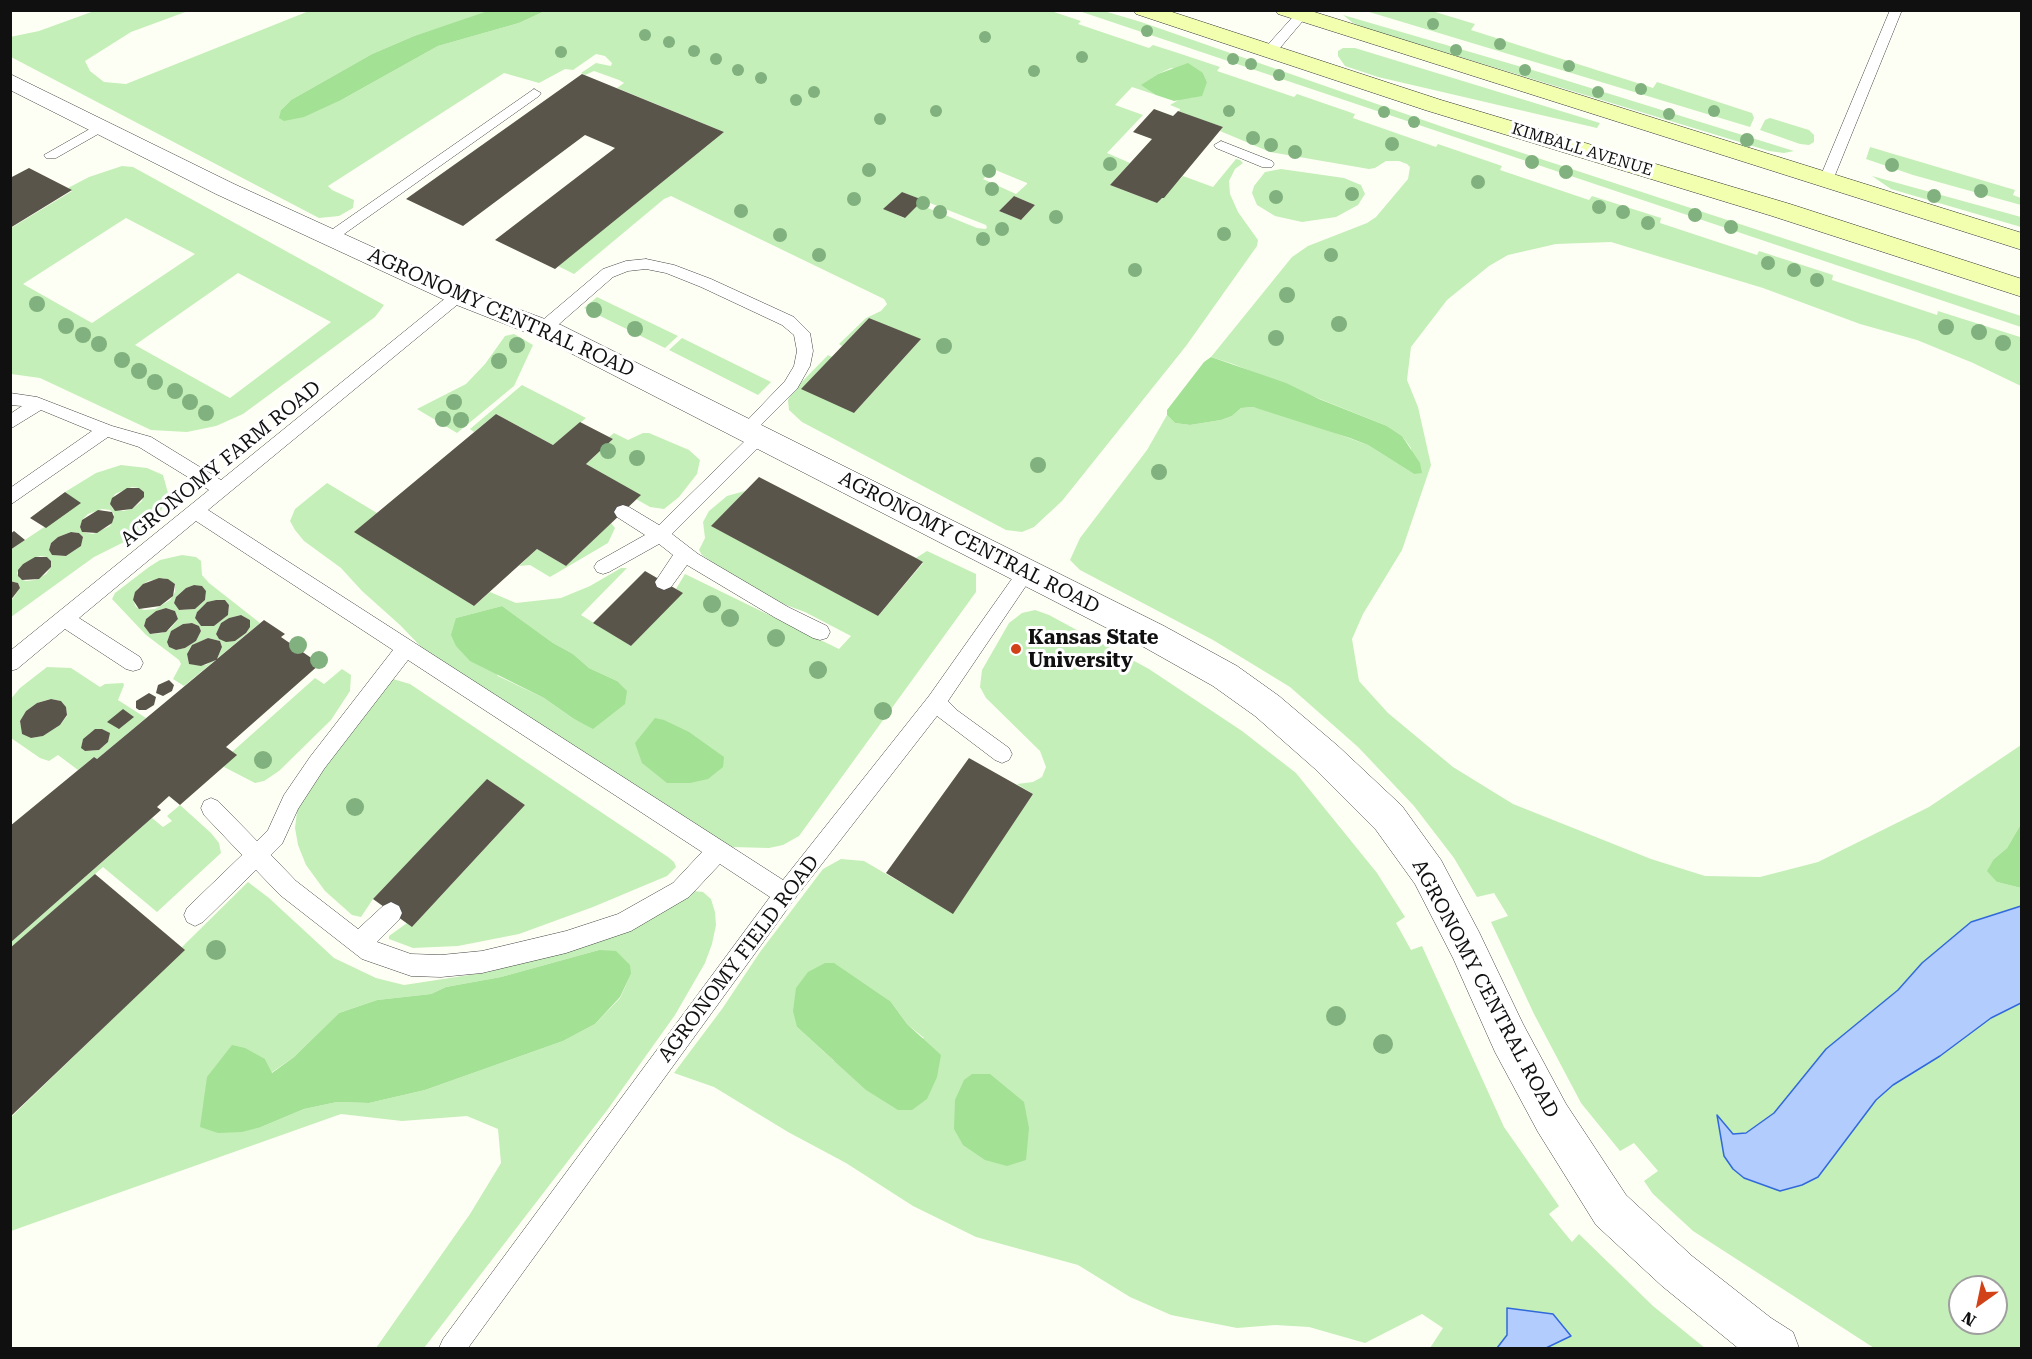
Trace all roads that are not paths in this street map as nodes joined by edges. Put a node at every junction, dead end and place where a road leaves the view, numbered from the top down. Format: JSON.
{"nodes":[{"id":1,"x":1143,"y":10,"type":"edge"},
{"id":2,"x":1896,"y":10,"type":"edge"},
{"id":3,"x":1298,"y":12,"type":"edge"},
{"id":4,"x":1269,"y":52,"type":"junction"},
{"id":5,"x":10,"y":81,"type":"edge"},
{"id":6,"x":534,"y":93,"type":"dead end"},
{"id":7,"x":102,"y":126,"type":"junction"},
{"id":8,"x":1221,"y":145,"type":"dead end"},
{"id":9,"x":51,"y":155,"type":"dead end"},
{"id":10,"x":1267,"y":164,"type":"dead end"},
{"id":11,"x":1826,"y":180,"type":"junction"},
{"id":12,"x":332,"y":236,"type":"junction"},
{"id":13,"x":2022,"y":242,"type":"edge"},
{"id":14,"x":2022,"y":288,"type":"edge"},
{"id":15,"x":458,"y":296,"type":"junction"},
{"id":16,"x":544,"y":328,"type":"junction"},
{"id":17,"x":10,"y":399,"type":"edge"},
{"id":18,"x":38,"y":404,"type":"junction"},
{"id":19,"x":10,"y":423,"type":"edge"},
{"id":20,"x":106,"y":430,"type":"junction"},
{"id":21,"x":753,"y":433,"type":"junction"},
{"id":22,"x":224,"y":490,"type":"junction"},
{"id":23,"x":10,"y":498,"type":"edge"},
{"id":24,"x":197,"y":512,"type":"junction"},
{"id":25,"x":623,"y":512,"type":"dead end"},
{"id":26,"x":660,"y":535,"type":"junction"},
{"id":27,"x":685,"y":553,"type":"junction"},
{"id":28,"x":603,"y":567,"type":"dead end"},
{"id":29,"x":1027,"y":571,"type":"junction"},
{"id":30,"x":664,"y":582,"type":"dead end"},
{"id":31,"x":65,"y":619,"type":"junction"},
{"id":32,"x":820,"y":632,"type":"dead end"},
{"id":33,"x":406,"y":648,"type":"junction"},
{"id":34,"x":10,"y":663,"type":"edge"},
{"id":35,"x":133,"y":663,"type":"dead end"},
{"id":36,"x":936,"y":702,"type":"junction"},
{"id":37,"x":1002,"y":754,"type":"dead end"},
{"id":38,"x":211,"y":808,"type":"dead end"},
{"id":39,"x":718,"y":850,"type":"junction"},
{"id":40,"x":258,"y":855,"type":"junction"},
{"id":41,"x":785,"y":894,"type":"junction"},
{"id":42,"x":391,"y":913,"type":"dead end"},
{"id":43,"x":195,"y":915,"type":"dead end"},
{"id":44,"x":360,"y":944,"type":"junction"},
{"id":45,"x":452,"y":1348,"type":"edge"},
{"id":46,"x":1777,"y":1348,"type":"edge"}],
"edges":[{"from":1,"to":4,"type":"main road","name":"KIMBALL AVENUE"},
{"from":2,"to":11,"type":"lane"},
{"from":3,"to":4,"type":"lane"},
{"from":3,"to":11,"type":"main road"},
{"from":4,"to":14,"type":"main road","name":"KIMBALL AVENUE"},
{"from":5,"to":7,"type":"street","name":"AGRONOMY CENTRAL ROAD"},
{"from":6,"to":12,"type":"lane"},
{"from":7,"to":9,"type":"lane"},
{"from":7,"to":12,"type":"street","name":"AGRONOMY CENTRAL ROAD"},
{"from":8,"to":10,"type":"lane"},
{"from":11,"to":13,"type":"main road"},
{"from":12,"to":15,"type":"street","name":"AGRONOMY CENTRAL ROAD"},
{"from":15,"to":16,"type":"street","name":"AGRONOMY CENTRAL ROAD"},
{"from":15,"to":22,"type":"lane","name":"AGRONOMY FARM ROAD"},
{"from":16,"to":21,"type":"street","name":"AGRONOMY CENTRAL ROAD"},
{"from":16,"to":21,"type":"lane"},
{"from":17,"to":18,"type":"lane"},
{"from":18,"to":19,"type":"lane"},
{"from":18,"to":20,"type":"lane"},
{"from":20,"to":22,"type":"lane"},
{"from":20,"to":23,"type":"lane"},
{"from":21,"to":26,"type":"lane"},
{"from":21,"to":29,"type":"street","name":"AGRONOMY CENTRAL ROAD"},
{"from":22,"to":24,"type":"lane","name":"AGRONOMY FARM ROAD"},
{"from":24,"to":31,"type":"lane","name":"AGRONOMY FARM ROAD"},
{"from":24,"to":33,"type":"lane"},
{"from":25,"to":26,"type":"lane"},
{"from":26,"to":27,"type":"lane"},
{"from":26,"to":28,"type":"lane"},
{"from":27,"to":30,"type":"lane"},
{"from":27,"to":32,"type":"lane"},
{"from":29,"to":36,"type":"lane","name":"AGRONOMY FIELD ROAD"},
{"from":29,"to":46,"type":"street","name":"AGRONOMY CENTRAL ROAD"},
{"from":31,"to":34,"type":"lane","name":"AGRONOMY FARM ROAD"},
{"from":31,"to":35,"type":"lane"},
{"from":33,"to":39,"type":"lane"},
{"from":33,"to":40,"type":"lane"},
{"from":36,"to":37,"type":"lane"},
{"from":36,"to":41,"type":"lane","name":"AGRONOMY FIELD ROAD"},
{"from":38,"to":40,"type":"lane"},
{"from":39,"to":41,"type":"lane"},
{"from":39,"to":44,"type":"lane"},
{"from":40,"to":43,"type":"lane"},
{"from":40,"to":44,"type":"lane"},
{"from":41,"to":45,"type":"lane","name":"AGRONOMY FIELD ROAD"},
{"from":42,"to":44,"type":"lane"}]}
